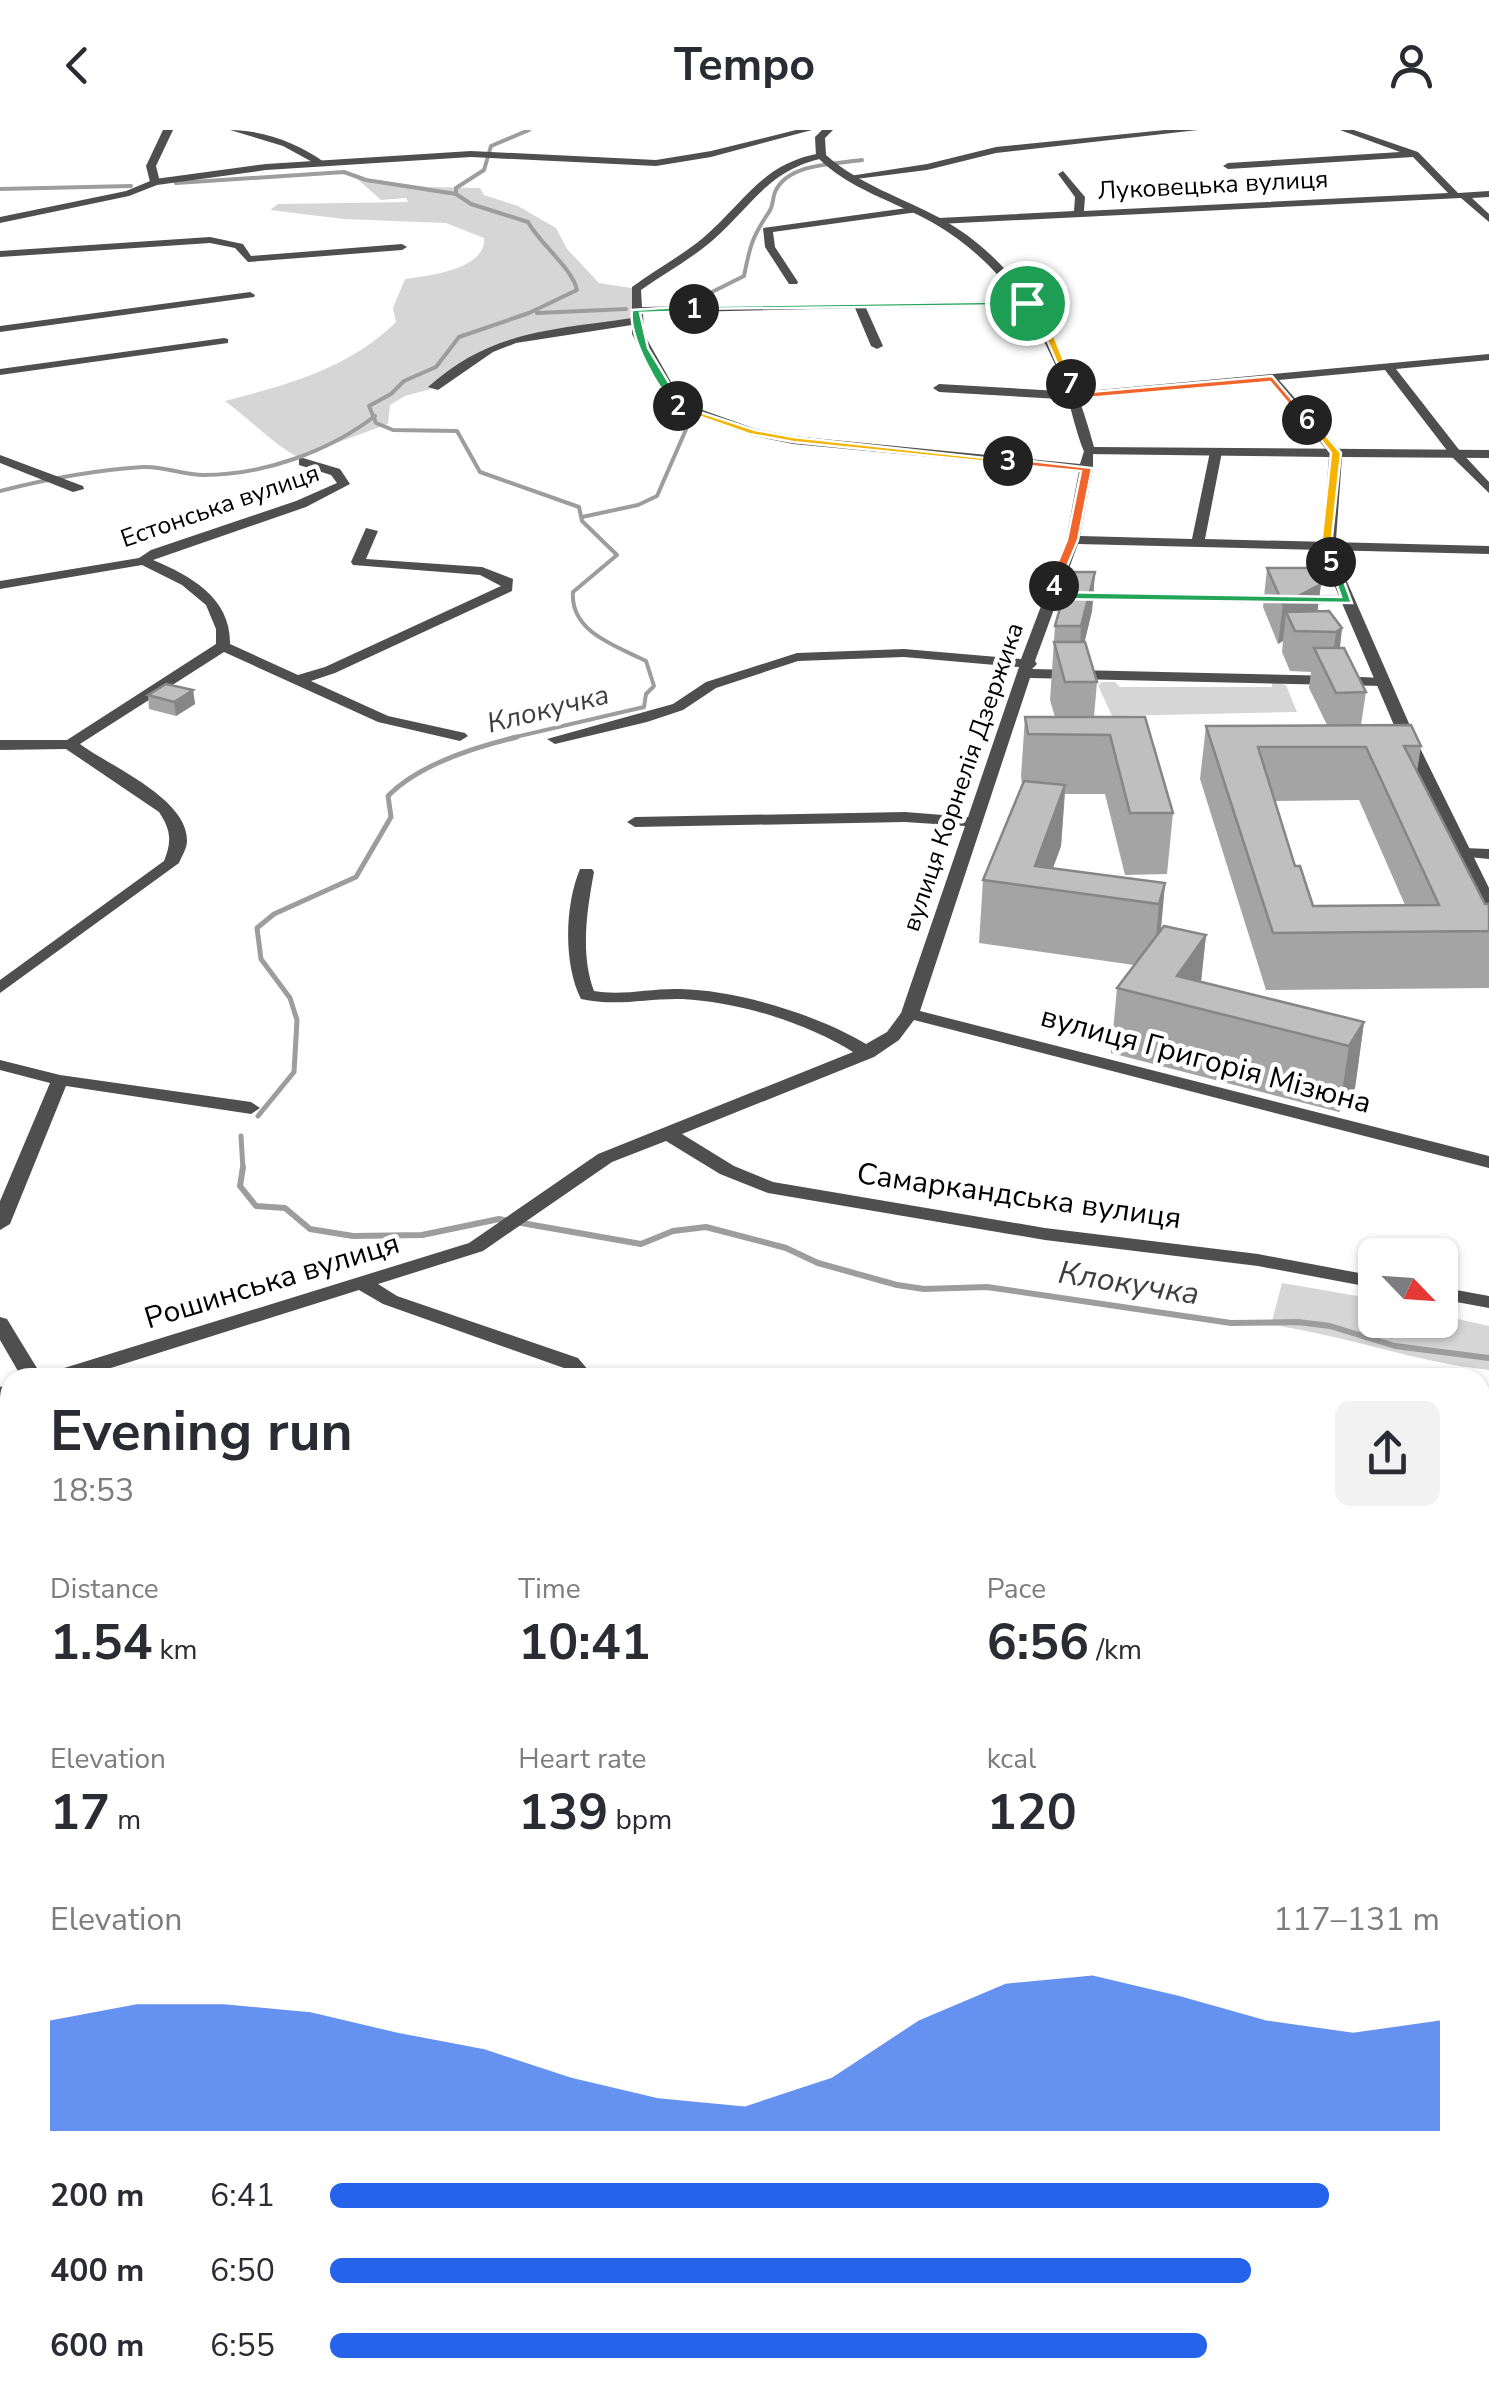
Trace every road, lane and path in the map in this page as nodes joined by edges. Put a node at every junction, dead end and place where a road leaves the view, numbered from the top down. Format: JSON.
{"nodes":[{"id":1,"x":168,"y":130,"type":"edge"},
{"id":2,"x":235,"y":130,"type":"edge"},
{"id":3,"x":285,"y":130,"type":"edge"},
{"id":4,"x":807,"y":130,"type":"edge"},
{"id":5,"x":828,"y":130,"type":"edge"},
{"id":6,"x":1192,"y":130,"type":"edge"},
{"id":7,"x":1345,"y":130,"type":"edge"},
{"id":8,"x":268,"y":138,"type":"junction"},
{"id":9,"x":1415,"y":154,"type":"junction"},
{"id":10,"x":319,"y":162,"type":"junction"},
{"id":11,"x":827,"y":162,"type":"junction"},
{"id":12,"x":1228,"y":166,"type":"dead end"},
{"id":13,"x":1063,"y":174,"type":"dead end"},
{"id":14,"x":848,"y":178,"type":"junction"},
{"id":15,"x":155,"y":182,"type":"junction"},
{"id":16,"x":1489,"y":194,"type":"edge"},
{"id":17,"x":1460,"y":196,"type":"junction"},
{"id":18,"x":914,"y":210,"type":"junction"},
{"id":19,"x":1080,"y":214,"type":"junction"},
{"id":20,"x":1489,"y":219,"type":"edge"},
{"id":21,"x":0,"y":220,"type":"edge"},
{"id":22,"x":939,"y":222,"type":"junction"},
{"id":23,"x":402,"y":247,"type":"dead end"},
{"id":24,"x":0,"y":254,"type":"edge"},
{"id":25,"x":793,"y":282,"type":"dead end"},
{"id":26,"x":250,"y":295,"type":"dead end"},
{"id":27,"x":1027,"y":303,"type":"junction"},
{"id":28,"x":859,"y":305,"type":"junction"},
{"id":29,"x":636,"y":315,"type":"junction"},
{"id":30,"x":0,"y":329,"type":"edge"},
{"id":31,"x":224,"y":342,"type":"dead end"},
{"id":32,"x":877,"y":346,"type":"dead end"},
{"id":33,"x":1489,"y":357,"type":"edge"},
{"id":34,"x":1388,"y":368,"type":"junction"},
{"id":35,"x":0,"y":372,"type":"edge"},
{"id":36,"x":1272,"y":379,"type":"junction"},
{"id":37,"x":434,"y":387,"type":"dead end"},
{"id":38,"x":939,"y":388,"type":"dead end"},
{"id":39,"x":1076,"y":396,"type":"junction"},
{"id":40,"x":1216,"y":452,"type":"junction"},
{"id":41,"x":1336,"y":453,"type":"junction"},
{"id":42,"x":1456,"y":454,"type":"junction"},
{"id":43,"x":1489,"y":454,"type":"edge"},
{"id":44,"x":0,"y":459,"type":"edge"},
{"id":45,"x":1088,"y":460,"type":"junction"},
{"id":46,"x":303,"y":462,"type":"dead end"},
{"id":47,"x":78,"y":489,"type":"dead end"},
{"id":48,"x":1489,"y":489,"type":"edge"},
{"id":49,"x":371,"y":531,"type":"dead end"},
{"id":50,"x":1073,"y":540,"type":"junction"},
{"id":51,"x":1198,"y":543,"type":"junction"},
{"id":52,"x":1326,"y":546,"type":"junction"},
{"id":53,"x":1489,"y":550,"type":"edge"},
{"id":54,"x":144,"y":561,"type":"junction"},
{"id":55,"x":0,"y":585,"type":"edge"},
{"id":56,"x":1050,"y":595,"type":"junction"},
{"id":57,"x":1348,"y":600,"type":"junction"},
{"id":58,"x":224,"y":646,"type":"junction"},
{"id":59,"x":1028,"y":668,"type":"junction"},
{"id":60,"x":297,"y":680,"type":"junction"},
{"id":61,"x":1383,"y":682,"type":"junction"},
{"id":62,"x":460,"y":736,"type":"dead end"},
{"id":63,"x":555,"y":740,"type":"dead end"},
{"id":64,"x":70,"y":744,"type":"junction"},
{"id":65,"x":0,"y":745,"type":"edge"},
{"id":66,"x":635,"y":822,"type":"dead end"},
{"id":67,"x":976,"y":822,"type":"junction"},
{"id":68,"x":1464,"y":853,"type":"junction"},
{"id":69,"x":1489,"y":854,"type":"edge"},
{"id":70,"x":586,"y":872,"type":"dead end"},
{"id":71,"x":1489,"y":905,"type":"edge"},
{"id":72,"x":0,"y":988,"type":"edge"},
{"id":73,"x":910,"y":1014,"type":"junction"},
{"id":74,"x":868,"y":1053,"type":"junction"},
{"id":75,"x":0,"y":1065,"type":"edge"},
{"id":76,"x":60,"y":1080,"type":"junction"},
{"id":77,"x":251,"y":1108,"type":"dead end"},
{"id":78,"x":666,"y":1133,"type":"junction"},
{"id":79,"x":1489,"y":1162,"type":"edge"},
{"id":80,"x":0,"y":1224,"type":"edge"},
{"id":81,"x":503,"y":1232,"type":"joint"},
{"id":82,"x":1358,"y":1279,"type":"edge"},
{"id":83,"x":363,"y":1284,"type":"junction"},
{"id":84,"x":1458,"y":1297,"type":"edge"},
{"id":85,"x":1489,"y":1302,"type":"edge"},
{"id":86,"x":0,"y":1324,"type":"edge"},
{"id":87,"x":27,"y":1368,"type":"edge"},
{"id":88,"x":88,"y":1368,"type":"edge"},
{"id":89,"x":576,"y":1368,"type":"edge"}],
"edges":[{"from":1,"to":15,"type":"street"},
{"from":2,"to":8,"type":"street"},
{"from":3,"to":8,"type":"street"},
{"from":4,"to":10,"type":"street"},
{"from":5,"to":11,"type":"street"},
{"from":6,"to":14,"type":"street"},
{"from":7,"to":9,"type":"street"},
{"from":8,"to":10,"type":"street"},
{"from":9,"to":12,"type":"street"},
{"from":9,"to":17,"type":"street"},
{"from":10,"to":15,"type":"street"},
{"from":11,"to":14,"type":"street","name":"вулиця Корнелія Дзержика"},
{"from":11,"to":29,"type":"street"},
{"from":13,"to":19,"type":"street"},
{"from":14,"to":18,"type":"street","name":"вулиця Корнелія Дзержика"},
{"from":15,"to":21,"type":"street"},
{"from":16,"to":17,"type":"street","name":"Луковецька вулиця"},
{"from":17,"to":19,"type":"street","name":"Луковецька вулиця"},
{"from":17,"to":20,"type":"street"},
{"from":18,"to":22,"type":"street","name":"вулиця Корнелія Дзержика"},
{"from":18,"to":25,"type":"street"},
{"from":19,"to":22,"type":"street","name":"Луковецька вулиця"},
{"from":22,"to":27,"type":"street","name":"вулиця Корнелія Дзержика"},
{"from":23,"to":24,"type":"street"},
{"from":26,"to":30,"type":"street"},
{"from":27,"to":28,"type":"street"},
{"from":27,"to":39,"type":"street","name":"вулиця Корнелія Дзержика"},
{"from":28,"to":29,"type":"street"},
{"from":28,"to":32,"type":"street"},
{"from":29,"to":37,"type":"street"},
{"from":29,"to":45,"type":"street"},
{"from":31,"to":35,"type":"street"},
{"from":33,"to":34,"type":"street"},
{"from":34,"to":36,"type":"street"},
{"from":34,"to":42,"type":"street"},
{"from":36,"to":39,"type":"street"},
{"from":36,"to":41,"type":"street"},
{"from":38,"to":39,"type":"street"},
{"from":39,"to":45,"type":"street","name":"вулиця Корнелія Дзержика"},
{"from":40,"to":41,"type":"street"},
{"from":40,"to":45,"type":"street"},
{"from":40,"to":51,"type":"street"},
{"from":41,"to":42,"type":"street"},
{"from":41,"to":52,"type":"street"},
{"from":42,"to":43,"type":"street"},
{"from":42,"to":48,"type":"street"},
{"from":44,"to":47,"type":"street"},
{"from":45,"to":50,"type":"street","name":"вулиця Корнелія Дзержика"},
{"from":46,"to":54,"type":"street","name":"Естонська вулиця"},
{"from":49,"to":60,"type":"street"},
{"from":50,"to":51,"type":"street"},
{"from":50,"to":56,"type":"street","name":"вулиця Корнелія Дзержика"},
{"from":51,"to":52,"type":"street"},
{"from":52,"to":53,"type":"street"},
{"from":52,"to":57,"type":"street"},
{"from":54,"to":55,"type":"street","name":"Естонська вулиця"},
{"from":54,"to":58,"type":"street"},
{"from":56,"to":57,"type":"street"},
{"from":56,"to":59,"type":"street","name":"вулиця Корнелія Дзержика"},
{"from":57,"to":61,"type":"street"},
{"from":58,"to":60,"type":"street"},
{"from":58,"to":64,"type":"street"},
{"from":59,"to":61,"type":"street"},
{"from":59,"to":63,"type":"street"},
{"from":59,"to":67,"type":"street","name":"вулиця Корнелія Дзержика"},
{"from":60,"to":62,"type":"street"},
{"from":61,"to":68,"type":"street"},
{"from":64,"to":65,"type":"street"},
{"from":64,"to":72,"type":"street"},
{"from":66,"to":67,"type":"street"},
{"from":67,"to":73,"type":"street","name":"вулиця Корнелія Дзержика"},
{"from":68,"to":69,"type":"street"},
{"from":68,"to":71,"type":"street"},
{"from":70,"to":74,"type":"street"},
{"from":73,"to":74,"type":"street","name":"вулиця Корнелія Дзержика"},
{"from":73,"to":79,"type":"street","name":"вулиця Григорія Мізюна"},
{"from":74,"to":78,"type":"street","name":"вулиця Корнелія Дзержика"},
{"from":75,"to":76,"type":"street"},
{"from":76,"to":77,"type":"street"},
{"from":76,"to":80,"type":"street"},
{"from":78,"to":81,"type":"street","name":"вулиця Корнелія Дзержика"},
{"from":78,"to":82,"type":"street","name":"Самаркандська вулиця"},
{"from":81,"to":83,"type":"street","name":"Рошинська вулиця"},
{"from":83,"to":88,"type":"street","name":"Рошинська вулиця"},
{"from":83,"to":89,"type":"street"},
{"from":84,"to":85,"type":"street"},
{"from":86,"to":87,"type":"street"}]}
